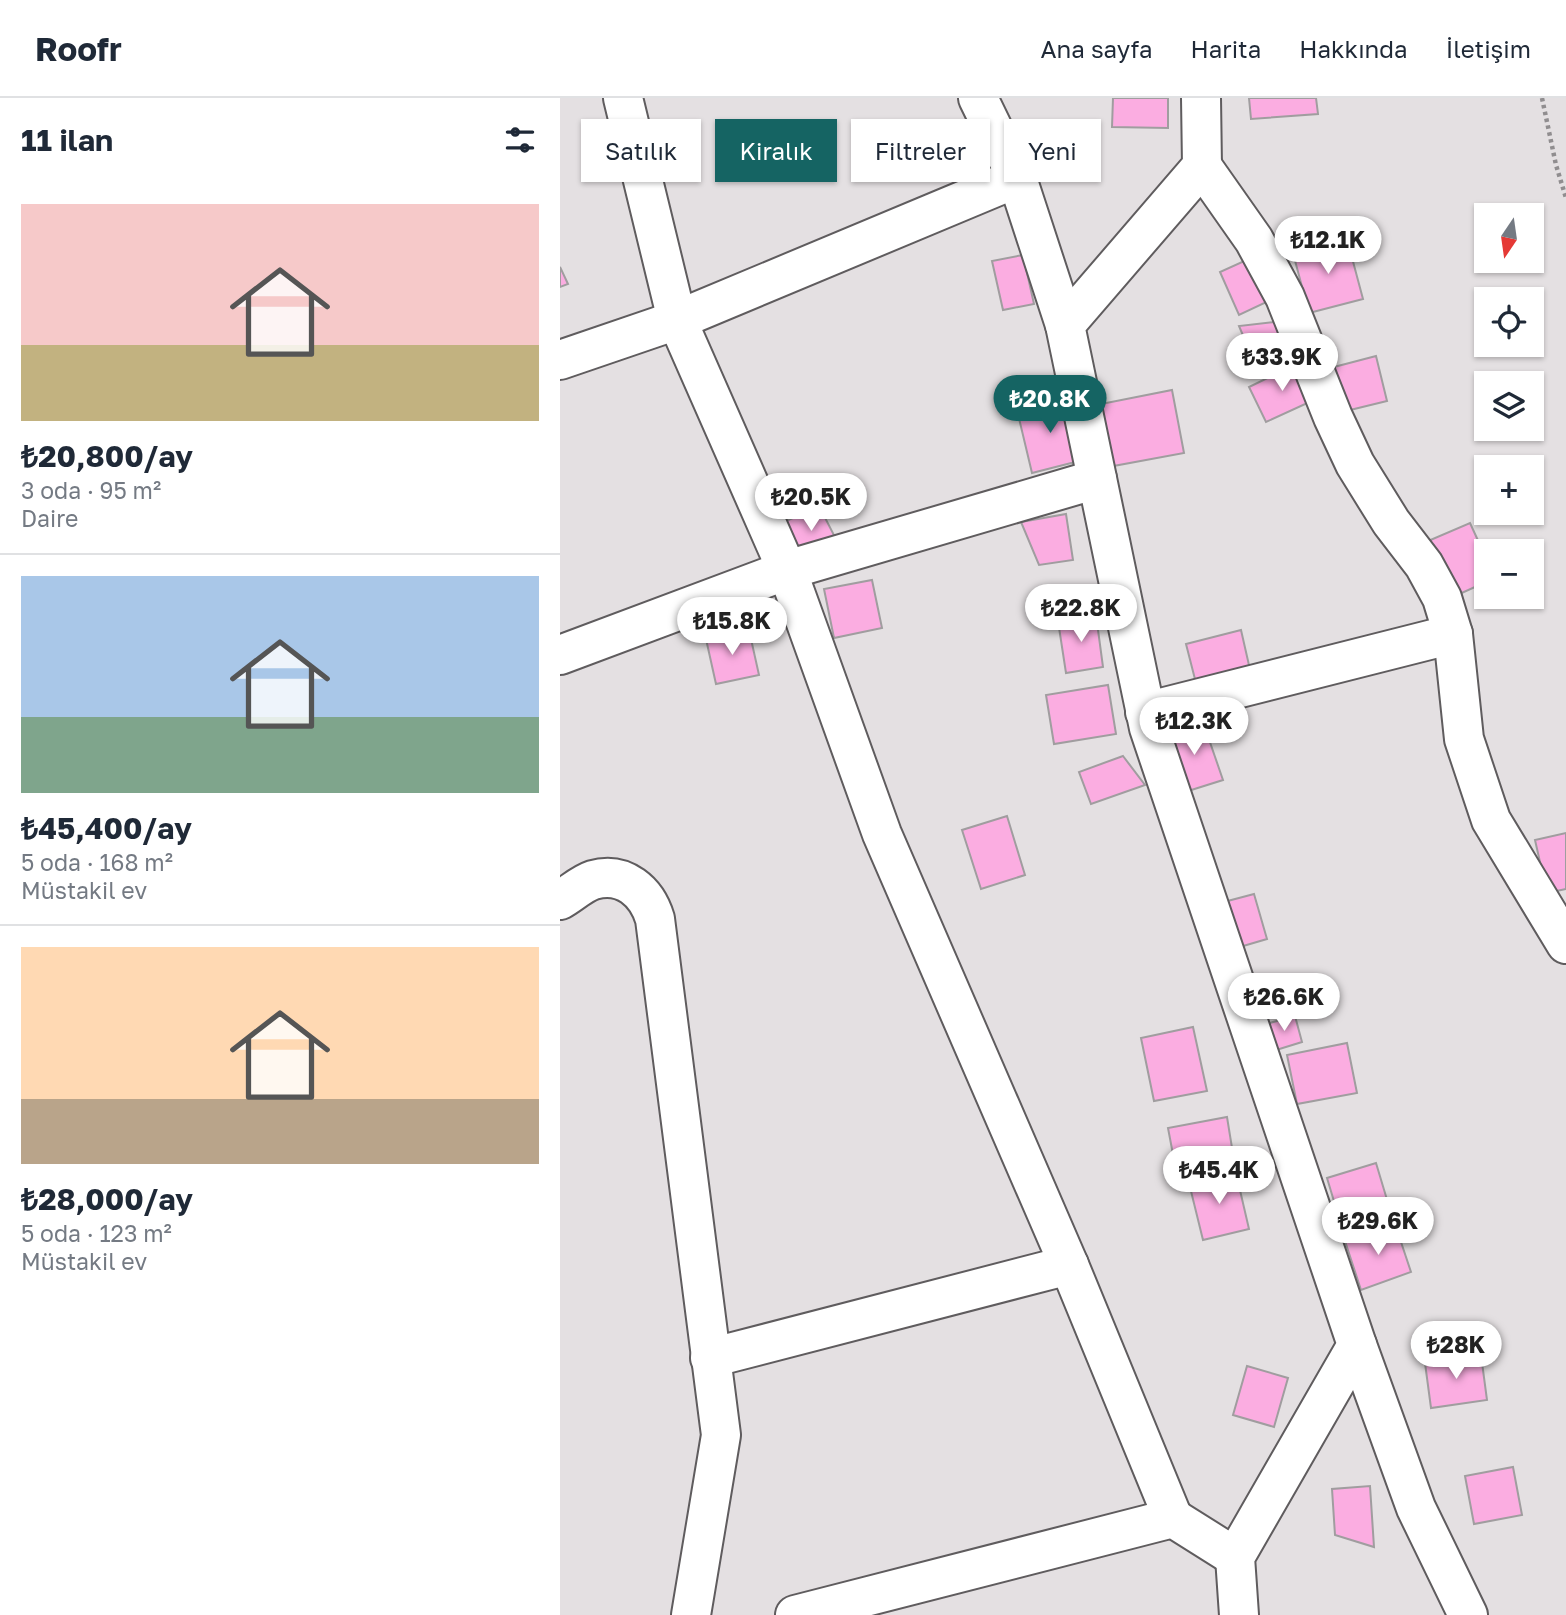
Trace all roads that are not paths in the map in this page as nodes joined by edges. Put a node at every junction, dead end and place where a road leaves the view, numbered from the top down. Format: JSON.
{"nodes":[{"id":1,"x":623,"y":98,"type":"edge"},
{"id":2,"x":978,"y":98,"type":"edge"},
{"id":3,"x":1201,"y":98,"type":"edge"},
{"id":4,"x":1004,"y":151,"type":"edge"},
{"id":5,"x":1202,"y":166,"type":"junction"},
{"id":6,"x":1007,"y":182,"type":"edge"},
{"id":7,"x":1018,"y":182,"type":"edge"},
{"id":8,"x":677,"y":320,"type":"junction"},
{"id":9,"x":1065,"y":326,"type":"junction"},
{"id":10,"x":560,"y":359,"type":"edge"},
{"id":11,"x":1097,"y":479,"type":"junction"},
{"id":12,"x":787,"y":570,"type":"junction"},
{"id":13,"x":1453,"y":634,"type":"junction"},
{"id":14,"x":560,"y":655,"type":"edge"},
{"id":15,"x":1146,"y":712,"type":"junction"},
{"id":16,"x":560,"y":900,"type":"edge"},
{"id":17,"x":1566,"y":944,"type":"edge"},
{"id":18,"x":1069,"y":1265,"type":"junction"},
{"id":19,"x":1357,"y":1345,"type":"junction"},
{"id":20,"x":710,"y":1357,"type":"junction"},
{"id":21,"x":1173,"y":1518,"type":"junction"},
{"id":22,"x":1235,"y":1558,"type":"junction"},
{"id":23,"x":848,"y":1609,"type":"edge"},
{"id":24,"x":691,"y":1615,"type":"edge"},
{"id":25,"x":795,"y":1615,"type":"edge"},
{"id":26,"x":1238,"y":1615,"type":"edge"},
{"id":27,"x":1468,"y":1615,"type":"edge"}],
"edges":[{"from":1,"to":8,"type":"street"},
{"from":2,"to":4,"type":"street"},
{"from":3,"to":5,"type":"street"},
{"from":5,"to":9,"type":"street"},
{"from":5,"to":13,"type":"street"},
{"from":6,"to":8,"type":"street"},
{"from":7,"to":9,"type":"street"},
{"from":8,"to":10,"type":"street"},
{"from":8,"to":12,"type":"street"},
{"from":9,"to":11,"type":"street"},
{"from":11,"to":12,"type":"street"},
{"from":11,"to":15,"type":"street"},
{"from":12,"to":14,"type":"street"},
{"from":12,"to":18,"type":"street"},
{"from":13,"to":15,"type":"street"},
{"from":13,"to":17,"type":"street"},
{"from":15,"to":19,"type":"street"},
{"from":16,"to":20,"type":"street"},
{"from":18,"to":20,"type":"street"},
{"from":18,"to":21,"type":"street"},
{"from":19,"to":22,"type":"street"},
{"from":19,"to":27,"type":"street"},
{"from":20,"to":24,"type":"street"},
{"from":21,"to":22,"type":"street"},
{"from":21,"to":23,"type":"street"},
{"from":22,"to":26,"type":"street"},
{"from":23,"to":25,"type":"street"}]}
